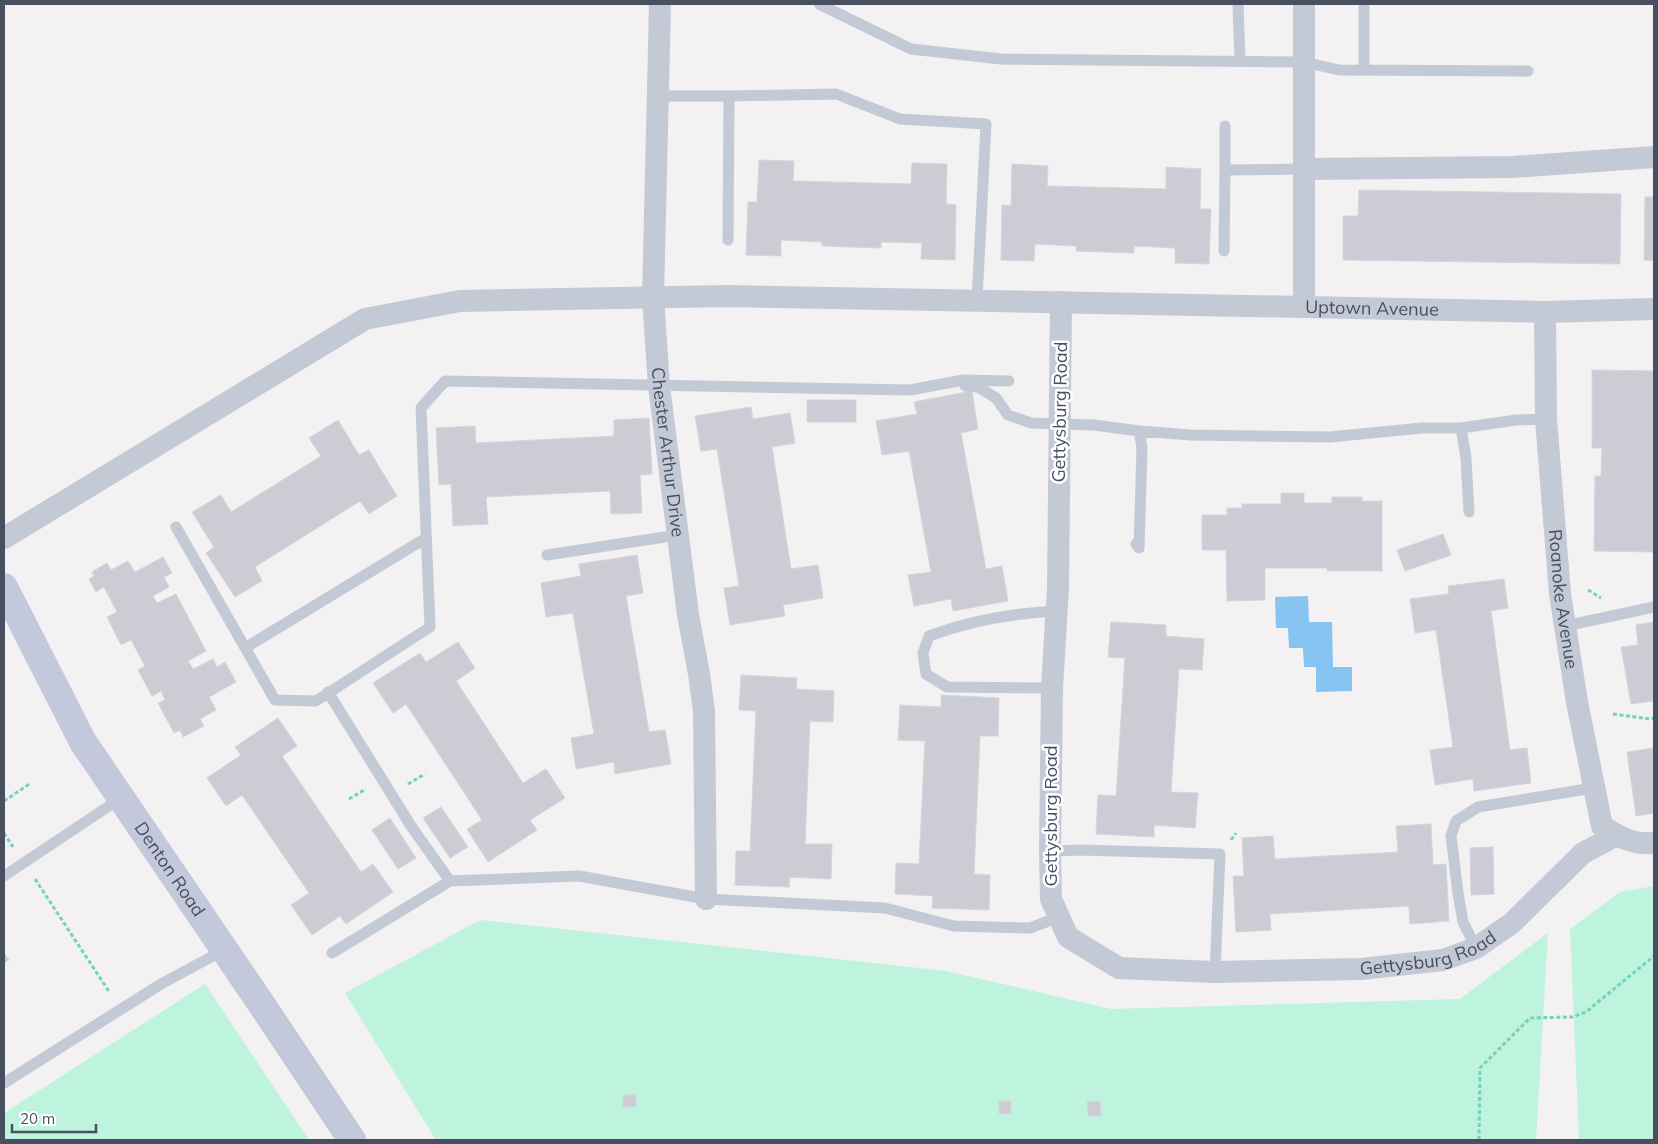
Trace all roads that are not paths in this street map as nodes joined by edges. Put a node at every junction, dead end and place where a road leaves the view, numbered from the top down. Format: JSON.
{"nodes":[{"id":1,"x":660,"y":4,"type":"edge"},
{"id":2,"x":819,"y":4,"type":"edge"},
{"id":3,"x":1238,"y":4,"type":"edge"},
{"id":4,"x":1304,"y":4,"type":"edge"},
{"id":5,"x":1364,"y":4,"type":"edge"},
{"id":6,"x":1240,"y":61,"type":"junction"},
{"id":7,"x":1304,"y":62,"type":"junction"},
{"id":8,"x":1364,"y":70,"type":"junction"},
{"id":9,"x":1528,"y":71,"type":"dead end"},
{"id":10,"x":658,"y":96,"type":"junction"},
{"id":11,"x":729,"y":96,"type":"junction"},
{"id":12,"x":1225,"y":126,"type":"dead end"},
{"id":13,"x":1654,"y":157,"type":"edge"},
{"id":14,"x":1304,"y":168,"type":"junction"},
{"id":15,"x":1225,"y":170,"type":"junction"},
{"id":16,"x":728,"y":240,"type":"dead end"},
{"id":17,"x":1224,"y":251,"type":"dead end"},
{"id":18,"x":653,"y":298,"type":"junction"},
{"id":19,"x":977,"y":301,"type":"junction"},
{"id":20,"x":1061,"y":302,"type":"junction"},
{"id":21,"x":1304,"y":307,"type":"junction"},
{"id":22,"x":1654,"y":309,"type":"edge"},
{"id":23,"x":1545,"y":312,"type":"junction"},
{"id":24,"x":1009,"y":381,"type":"dead end"},
{"id":25,"x":939,"y":385,"type":"junction"},
{"id":26,"x":659,"y":386,"type":"junction"},
{"id":27,"x":1546,"y":418,"type":"junction"},
{"id":28,"x":1060,"y":424,"type":"junction"},
{"id":29,"x":1462,"y":428,"type":"junction"},
{"id":30,"x":1139,"y":431,"type":"junction"},
{"id":31,"x":1469,"y":512,"type":"dead end"},
{"id":32,"x":176,"y":526,"type":"dead end"},
{"id":33,"x":678,"y":535,"type":"junction"},
{"id":34,"x":4,"y":538,"type":"edge"},
{"id":35,"x":426,"y":538,"type":"junction"},
{"id":36,"x":1136,"y":544,"type":"dead end"},
{"id":37,"x":547,"y":555,"type":"dead end"},
{"id":38,"x":4,"y":587,"type":"edge"},
{"id":39,"x":1654,"y":608,"type":"edge"},
{"id":40,"x":1057,"y":611,"type":"junction"},
{"id":41,"x":1565,"y":626,"type":"junction"},
{"id":42,"x":245,"y":648,"type":"junction"},
{"id":43,"x":1052,"y":688,"type":"junction"},
{"id":44,"x":328,"y":692,"type":"junction"},
{"id":45,"x":1593,"y":788,"type":"junction"},
{"id":46,"x":120,"y":798,"type":"junction"},
{"id":47,"x":1617,"y":835,"type":"junction"},
{"id":48,"x":1654,"y":843,"type":"edge"},
{"id":49,"x":1050,"y":851,"type":"junction"},
{"id":50,"x":4,"y":876,"type":"edge"},
{"id":51,"x":450,"y":881,"type":"junction"},
{"id":52,"x":706,"y":899,"type":"junction"},
{"id":53,"x":1059,"y":917,"type":"junction"},
{"id":54,"x":1476,"y":948,"type":"junction"},
{"id":55,"x":224,"y":950,"type":"junction"},
{"id":56,"x":332,"y":953,"type":"dead end"},
{"id":57,"x":1215,"y":972,"type":"junction"},
{"id":58,"x":4,"y":1083,"type":"edge"},
{"id":59,"x":352,"y":1140,"type":"edge"}],
"edges":[{"from":1,"to":10,"type":"street","name":"Chester Arthur Drive"},
{"from":2,"to":6,"type":"lane"},
{"from":3,"to":6,"type":"lane"},
{"from":4,"to":7,"type":"street","name":"Uptown Avenue"},
{"from":5,"to":8,"type":"lane"},
{"from":6,"to":7,"type":"lane"},
{"from":7,"to":8,"type":"lane"},
{"from":7,"to":14,"type":"street","name":"Uptown Avenue"},
{"from":8,"to":9,"type":"lane"},
{"from":10,"to":11,"type":"lane"},
{"from":10,"to":18,"type":"street","name":"Chester Arthur Drive"},
{"from":11,"to":16,"type":"lane"},
{"from":11,"to":19,"type":"lane"},
{"from":12,"to":15,"type":"lane"},
{"from":13,"to":14,"type":"street"},
{"from":14,"to":15,"type":"lane"},
{"from":14,"to":21,"type":"street","name":"Uptown Avenue"},
{"from":15,"to":17,"type":"lane"},
{"from":18,"to":19,"type":"street"},
{"from":18,"to":26,"type":"street","name":"Chester Arthur Drive"},
{"from":18,"to":34,"type":"street"},
{"from":19,"to":20,"type":"street"},
{"from":20,"to":21,"type":"street"},
{"from":20,"to":28,"type":"street","name":"Gettysburg Road"},
{"from":21,"to":23,"type":"street","name":"Uptown Avenue"},
{"from":22,"to":23,"type":"street","name":"Uptown Avenue"},
{"from":23,"to":27,"type":"street","name":"Roanoke Avenue"},
{"from":24,"to":25,"type":"lane"},
{"from":25,"to":26,"type":"lane"},
{"from":25,"to":28,"type":"lane"},
{"from":26,"to":33,"type":"street","name":"Chester Arthur Drive"},
{"from":26,"to":35,"type":"lane"},
{"from":27,"to":29,"type":"lane"},
{"from":27,"to":41,"type":"street","name":"Roanoke Avenue"},
{"from":28,"to":30,"type":"lane"},
{"from":28,"to":40,"type":"street","name":"Gettysburg Road"},
{"from":29,"to":30,"type":"lane"},
{"from":29,"to":31,"type":"lane"},
{"from":30,"to":36,"type":"lane"},
{"from":32,"to":42,"type":"lane"},
{"from":33,"to":37,"type":"lane"},
{"from":33,"to":52,"type":"street","name":"Chester Arthur Drive"},
{"from":35,"to":42,"type":"lane"},
{"from":35,"to":44,"type":"lane"},
{"from":38,"to":46,"type":"street","name":"Denton Road"},
{"from":39,"to":41,"type":"lane"},
{"from":40,"to":43,"type":"street","name":"Gettysburg Road"},
{"from":40,"to":43,"type":"lane"},
{"from":41,"to":45,"type":"street","name":"Roanoke Avenue"},
{"from":42,"to":44,"type":"lane"},
{"from":43,"to":49,"type":"street","name":"Gettysburg Road"},
{"from":44,"to":51,"type":"lane"},
{"from":45,"to":47,"type":"street","name":"Roanoke Avenue"},
{"from":45,"to":54,"type":"lane"},
{"from":46,"to":50,"type":"lane"},
{"from":46,"to":55,"type":"street","name":"Denton Road"},
{"from":47,"to":48,"type":"street","name":"Roanoke Avenue"},
{"from":47,"to":54,"type":"street","name":"Gettysburg Road"},
{"from":49,"to":53,"type":"street","name":"Gettysburg Road"},
{"from":49,"to":57,"type":"lane"},
{"from":51,"to":52,"type":"lane"},
{"from":51,"to":56,"type":"lane"},
{"from":52,"to":53,"type":"lane"},
{"from":53,"to":57,"type":"street","name":"Gettysburg Road"},
{"from":54,"to":57,"type":"street","name":"Gettysburg Road"},
{"from":55,"to":58,"type":"lane"},
{"from":55,"to":59,"type":"street","name":"Denton Road"}]}
